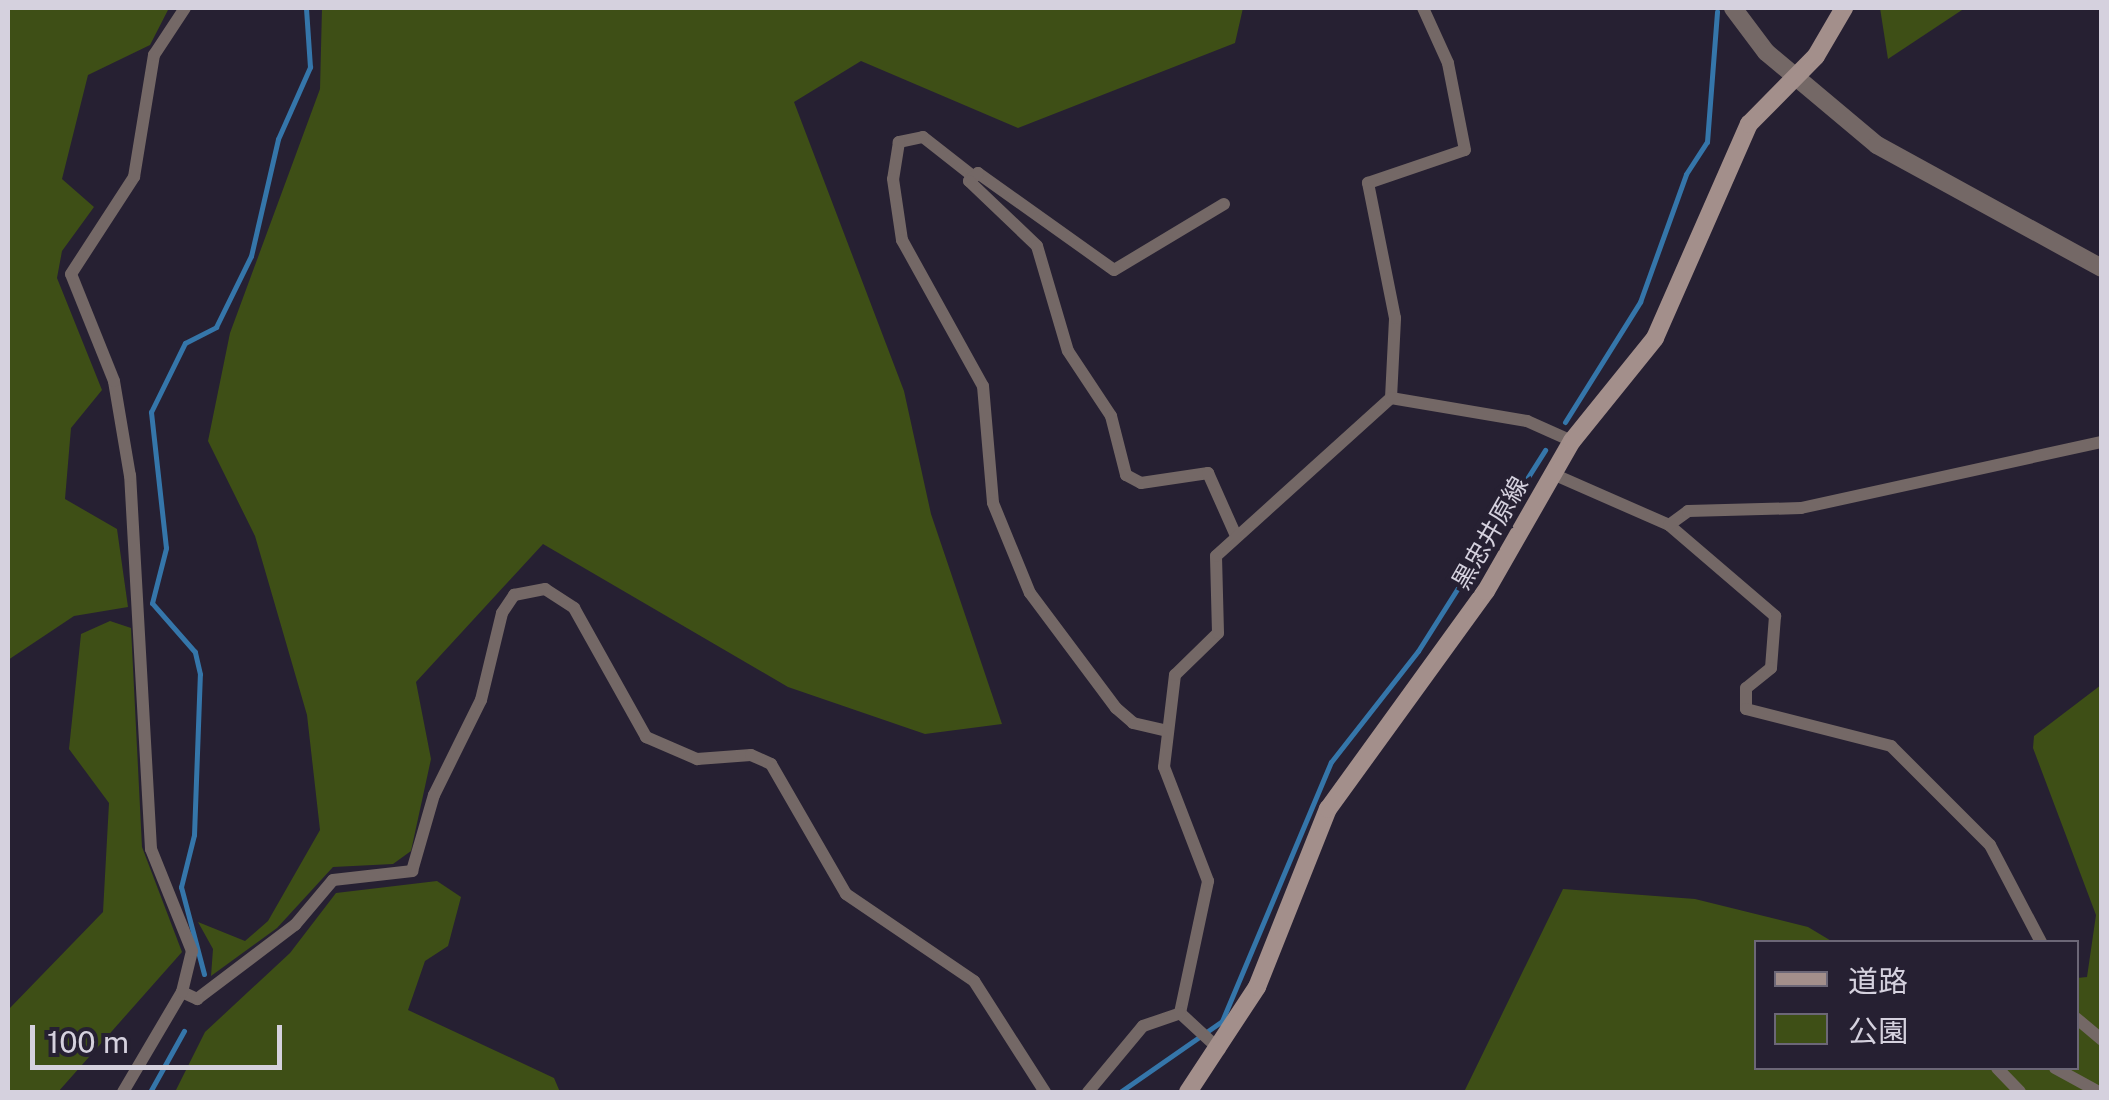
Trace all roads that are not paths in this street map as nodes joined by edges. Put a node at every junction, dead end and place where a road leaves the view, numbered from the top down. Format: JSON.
{"nodes":[{"id":1,"x":186,"y":8,"type":"edge"},
{"id":2,"x":1423,"y":8,"type":"edge"},
{"id":3,"x":1734,"y":8,"type":"edge"},
{"id":4,"x":1844,"y":8,"type":"edge"},
{"id":5,"x":1793,"y":77,"type":"junction"},
{"id":6,"x":974,"y":177,"type":"junction"},
{"id":7,"x":1224,"y":204,"type":"dead end"},
{"id":8,"x":2102,"y":268,"type":"edge"},
{"id":9,"x":1392,"y":398,"type":"junction"},
{"id":10,"x":1572,"y":441,"type":"junction"},
{"id":11,"x":2102,"y":442,"type":"edge"},
{"id":12,"x":1554,"y":474,"type":"junction"},
{"id":13,"x":1669,"y":525,"type":"junction"},
{"id":14,"x":1236,"y":536,"type":"junction"},
{"id":15,"x":1167,"y":731,"type":"junction"},
{"id":16,"x":2040,"y":940,"type":"edge"},
{"id":17,"x":182,"y":992,"type":"junction"},
{"id":18,"x":1180,"y":1013,"type":"junction"},
{"id":19,"x":2079,"y":1021,"type":"edge"},
{"id":20,"x":1209,"y":1040,"type":"junction"},
{"id":21,"x":2102,"y":1040,"type":"edge"},
{"id":22,"x":2000,"y":1070,"type":"edge"},
{"id":23,"x":2059,"y":1070,"type":"edge"},
{"id":24,"x":123,"y":1092,"type":"edge"},
{"id":25,"x":1045,"y":1092,"type":"edge"},
{"id":26,"x":1088,"y":1092,"type":"edge"},
{"id":27,"x":1188,"y":1092,"type":"edge"},
{"id":28,"x":2020,"y":1092,"type":"edge"},
{"id":29,"x":2099,"y":1092,"type":"edge"}],
"edges":[{"from":1,"to":17,"type":"street"},
{"from":2,"to":9,"type":"street"},
{"from":3,"to":5,"type":"street"},
{"from":4,"to":5,"type":"main road","name":"黒忠井原線"},
{"from":5,"to":8,"type":"street"},
{"from":5,"to":10,"type":"main road","name":"黒忠井原線"},
{"from":6,"to":7,"type":"street"},
{"from":6,"to":14,"type":"street"},
{"from":6,"to":15,"type":"street"},
{"from":9,"to":10,"type":"street"},
{"from":9,"to":14,"type":"street"},
{"from":10,"to":12,"type":"main road","name":"黒忠井原線"},
{"from":11,"to":13,"type":"street"},
{"from":12,"to":13,"type":"street"},
{"from":12,"to":20,"type":"main road","name":"黒忠井原線"},
{"from":13,"to":16,"type":"street"},
{"from":14,"to":15,"type":"street"},
{"from":15,"to":18,"type":"street"},
{"from":17,"to":24,"type":"street"},
{"from":17,"to":25,"type":"street"},
{"from":18,"to":20,"type":"street"},
{"from":18,"to":26,"type":"street"},
{"from":19,"to":21,"type":"street"},
{"from":20,"to":27,"type":"main road","name":"黒忠井原線"},
{"from":22,"to":28,"type":"street"},
{"from":23,"to":29,"type":"street"}]}
